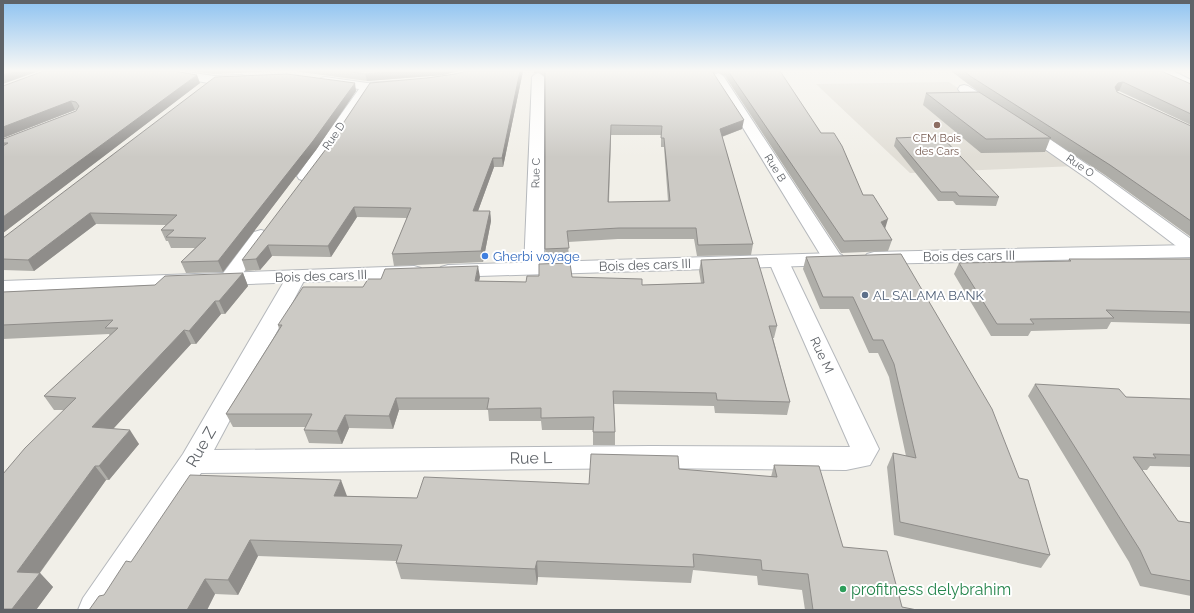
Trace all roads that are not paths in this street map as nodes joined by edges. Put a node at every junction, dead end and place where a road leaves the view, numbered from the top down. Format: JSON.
{"nodes":[{"id":1,"x":359,"y":100,"type":"edge"},
{"id":2,"x":538,"y":100,"type":"edge"},
{"id":3,"x":732,"y":100,"type":"edge"},
{"id":4,"x":980,"y":100,"type":"edge"},
{"id":5,"x":298,"y":185,"type":"edge"},
{"id":6,"x":270,"y":223,"type":"edge"},
{"id":7,"x":1191,"y":250,"type":"edge"},
{"id":8,"x":832,"y":259,"type":"junction"},
{"id":9,"x":779,"y":262,"type":"junction"},
{"id":10,"x":534,"y":268,"type":"junction"},
{"id":11,"x":296,"y":276,"type":"junction"},
{"id":12,"x":228,"y":280,"type":"junction"},
{"id":13,"x":3,"y":287,"type":"edge"},
{"id":14,"x":865,"y":449,"type":"joint"},
{"id":15,"x":193,"y":462,"type":"junction"},
{"id":16,"x":96,"y":610,"type":"edge"}],
"edges":[{"from":1,"to":5,"type":"street","name":"Rue D"},
{"from":2,"to":10,"type":"street","name":"Rue C"},
{"from":3,"to":8,"type":"street","name":"Rue B"},
{"from":4,"to":7,"type":"street","name":"Rue O"},
{"from":6,"to":12,"type":"street"},
{"from":7,"to":8,"type":"street","name":"Bois des cars III"},
{"from":8,"to":9,"type":"street","name":"Bois des cars III"},
{"from":9,"to":10,"type":"street","name":"Bois des cars III"},
{"from":9,"to":14,"type":"street","name":"Rue M"},
{"from":10,"to":11,"type":"street","name":"Bois des cars III"},
{"from":11,"to":12,"type":"street","name":"Bois des cars III"},
{"from":11,"to":15,"type":"street","name":"Rue Z"},
{"from":12,"to":13,"type":"street","name":"Bois des cars III"},
{"from":14,"to":15,"type":"street","name":"Rue L"},
{"from":15,"to":16,"type":"street","name":"Rue Z"}]}
